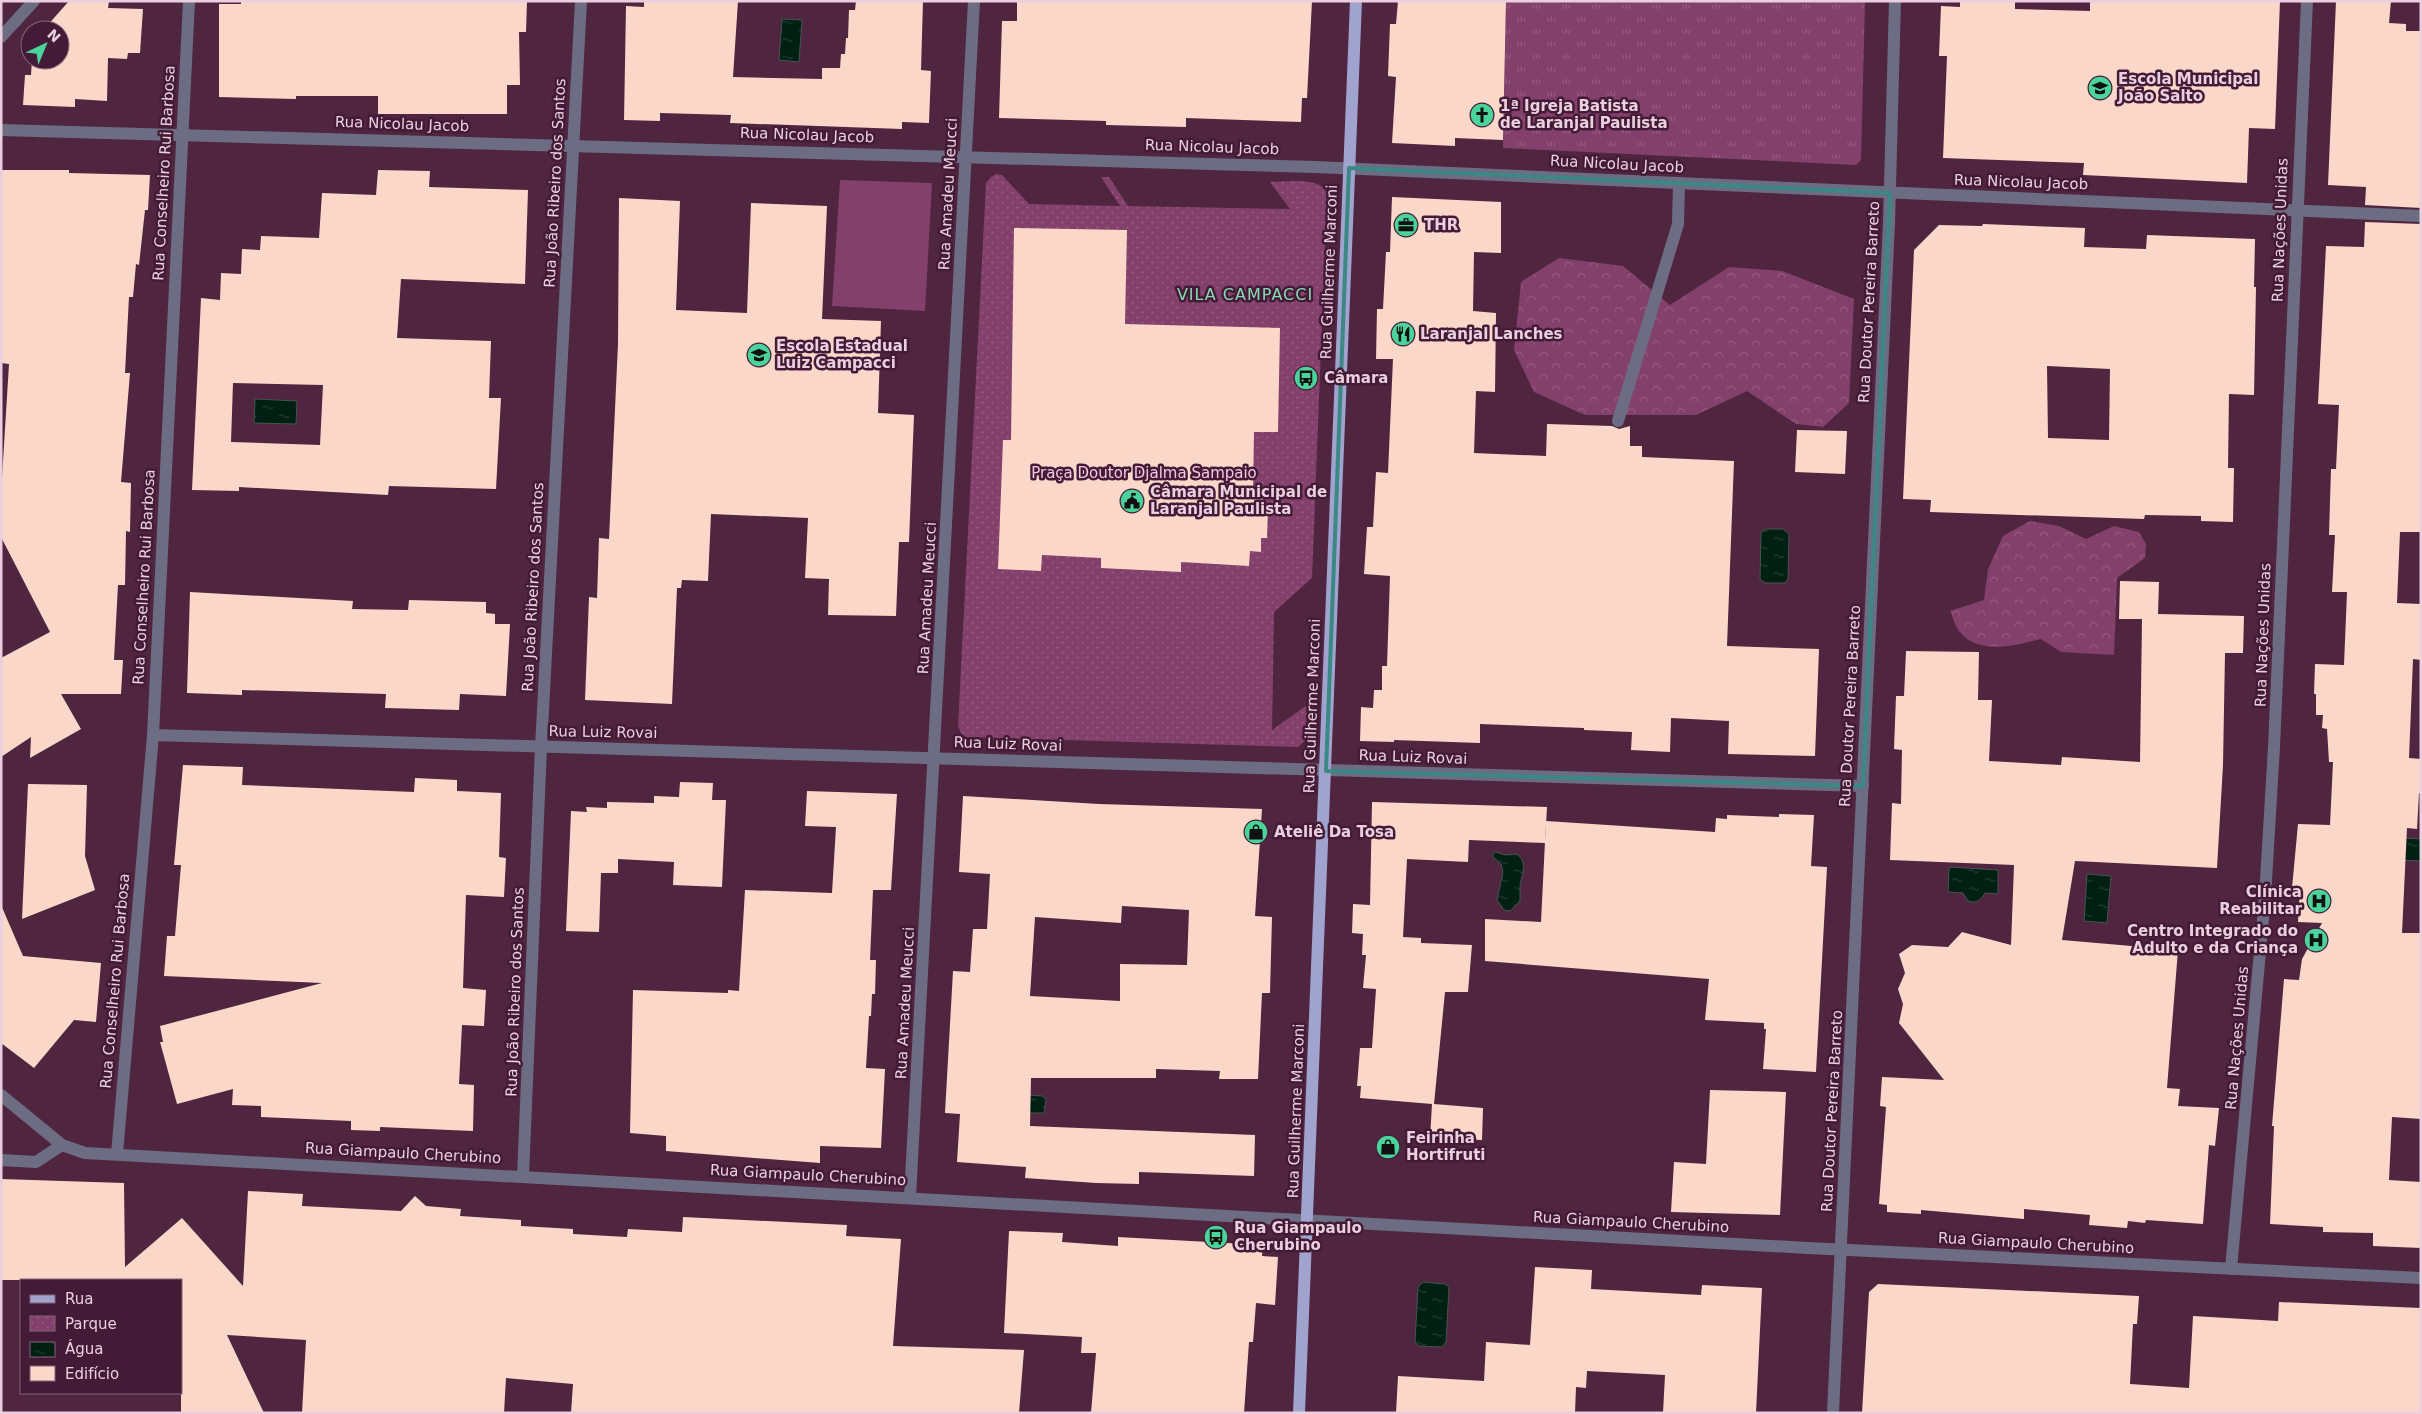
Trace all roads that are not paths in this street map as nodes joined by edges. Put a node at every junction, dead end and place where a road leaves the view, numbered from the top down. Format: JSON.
{"nodes":[{"id":1,"x":34,"y":1,"type":"edge"},
{"id":2,"x":189,"y":1,"type":"edge"},
{"id":3,"x":581,"y":1,"type":"edge"},
{"id":4,"x":974,"y":1,"type":"edge"},
{"id":5,"x":1356,"y":1,"type":"edge"},
{"id":6,"x":1895,"y":1,"type":"edge"},
{"id":7,"x":2307,"y":1,"type":"edge"},
{"id":8,"x":1,"y":37,"type":"edge"},
{"id":9,"x":1,"y":130,"type":"edge"},
{"id":10,"x":182,"y":135,"type":"junction"},
{"id":11,"x":572,"y":145,"type":"junction"},
{"id":12,"x":966,"y":155,"type":"junction"},
{"id":13,"x":1349,"y":168,"type":"junction"},
{"id":14,"x":1679,"y":183,"type":"junction"},
{"id":15,"x":1890,"y":193,"type":"junction"},
{"id":16,"x":2297,"y":210,"type":"junction"},
{"id":17,"x":2421,"y":216,"type":"edge"},
{"id":18,"x":1618,"y":421,"type":"dead end"},
{"id":19,"x":153,"y":735,"type":"junction"},
{"id":20,"x":541,"y":747,"type":"junction"},
{"id":21,"x":934,"y":758,"type":"junction"},
{"id":22,"x":1326,"y":770,"type":"junction"},
{"id":23,"x":1862,"y":786,"type":"junction"},
{"id":24,"x":1,"y":1095,"type":"edge"},
{"id":25,"x":62,"y":1145,"type":"junction"},
{"id":26,"x":117,"y":1154,"type":"junction"},
{"id":27,"x":1,"y":1160,"type":"edge"},
{"id":28,"x":523,"y":1176,"type":"junction"},
{"id":29,"x":910,"y":1197,"type":"junction"},
{"id":30,"x":1308,"y":1220,"type":"junction"},
{"id":31,"x":1842,"y":1250,"type":"junction"},
{"id":32,"x":2231,"y":1269,"type":"junction"},
{"id":33,"x":2421,"y":1278,"type":"edge"},
{"id":34,"x":1299,"y":1413,"type":"edge"},
{"id":35,"x":1833,"y":1413,"type":"edge"}],
"edges":[{"from":1,"to":8,"type":"street"},
{"from":2,"to":10,"type":"street","name":"Rua Conselheiro Rui Barbosa"},
{"from":3,"to":11,"type":"street","name":"Rua João Ribeiro dos Santos"},
{"from":4,"to":12,"type":"street","name":"Rua Amadeu Meucci"},
{"from":5,"to":13,"type":"main road","name":"Rua Guilherme Marconi"},
{"from":6,"to":15,"type":"street","name":"Rua Doutor Pereira Barreto"},
{"from":7,"to":16,"type":"street","name":"Rua Nações Unidas"},
{"from":9,"to":10,"type":"street","name":"Rua Nicolau Jacob"},
{"from":10,"to":11,"type":"street","name":"Rua Nicolau Jacob"},
{"from":10,"to":19,"type":"street","name":"Rua Conselheiro Rui Barbosa"},
{"from":11,"to":12,"type":"street","name":"Rua Nicolau Jacob"},
{"from":11,"to":20,"type":"street","name":"Rua João Ribeiro dos Santos"},
{"from":12,"to":13,"type":"street","name":"Rua Nicolau Jacob"},
{"from":12,"to":21,"type":"street","name":"Rua Amadeu Meucci"},
{"from":13,"to":14,"type":"street","name":"Rua Nicolau Jacob"},
{"from":13,"to":22,"type":"main road","name":"Rua Guilherme Marconi"},
{"from":14,"to":15,"type":"street","name":"Rua Nicolau Jacob"},
{"from":14,"to":18,"type":"street"},
{"from":15,"to":16,"type":"street","name":"Rua Nicolau Jacob"},
{"from":15,"to":23,"type":"street","name":"Rua Doutor Pereira Barreto"},
{"from":16,"to":17,"type":"street","name":"Rua Nicolau Jacob"},
{"from":16,"to":32,"type":"street","name":"Rua Nações Unidas"},
{"from":19,"to":20,"type":"street","name":"Rua Luiz Rovai"},
{"from":19,"to":26,"type":"street","name":"Rua Conselheiro Rui Barbosa"},
{"from":20,"to":21,"type":"street","name":"Rua Luiz Rovai"},
{"from":20,"to":28,"type":"street","name":"Rua João Ribeiro dos Santos"},
{"from":21,"to":22,"type":"street","name":"Rua Luiz Rovai"},
{"from":21,"to":29,"type":"street","name":"Rua Amadeu Meucci"},
{"from":22,"to":23,"type":"street","name":"Rua Luiz Rovai"},
{"from":22,"to":30,"type":"main road","name":"Rua Guilherme Marconi"},
{"from":23,"to":31,"type":"street","name":"Rua Doutor Pereira Barreto"},
{"from":24,"to":25,"type":"street"},
{"from":25,"to":26,"type":"street","name":"Rua Giampaulo Cherubino"},
{"from":25,"to":27,"type":"street"},
{"from":26,"to":28,"type":"street","name":"Rua Giampaulo Cherubino"},
{"from":28,"to":29,"type":"street","name":"Rua Giampaulo Cherubino"},
{"from":29,"to":30,"type":"street","name":"Rua Giampaulo Cherubino"},
{"from":30,"to":31,"type":"street","name":"Rua Giampaulo Cherubino"},
{"from":30,"to":34,"type":"main road","name":"Rua Guilherme Marconi"},
{"from":31,"to":32,"type":"street","name":"Rua Giampaulo Cherubino"},
{"from":31,"to":35,"type":"street","name":"Rua Doutor Pereira Barreto"},
{"from":32,"to":33,"type":"street","name":"Rua Giampaulo Cherubino"}]}
